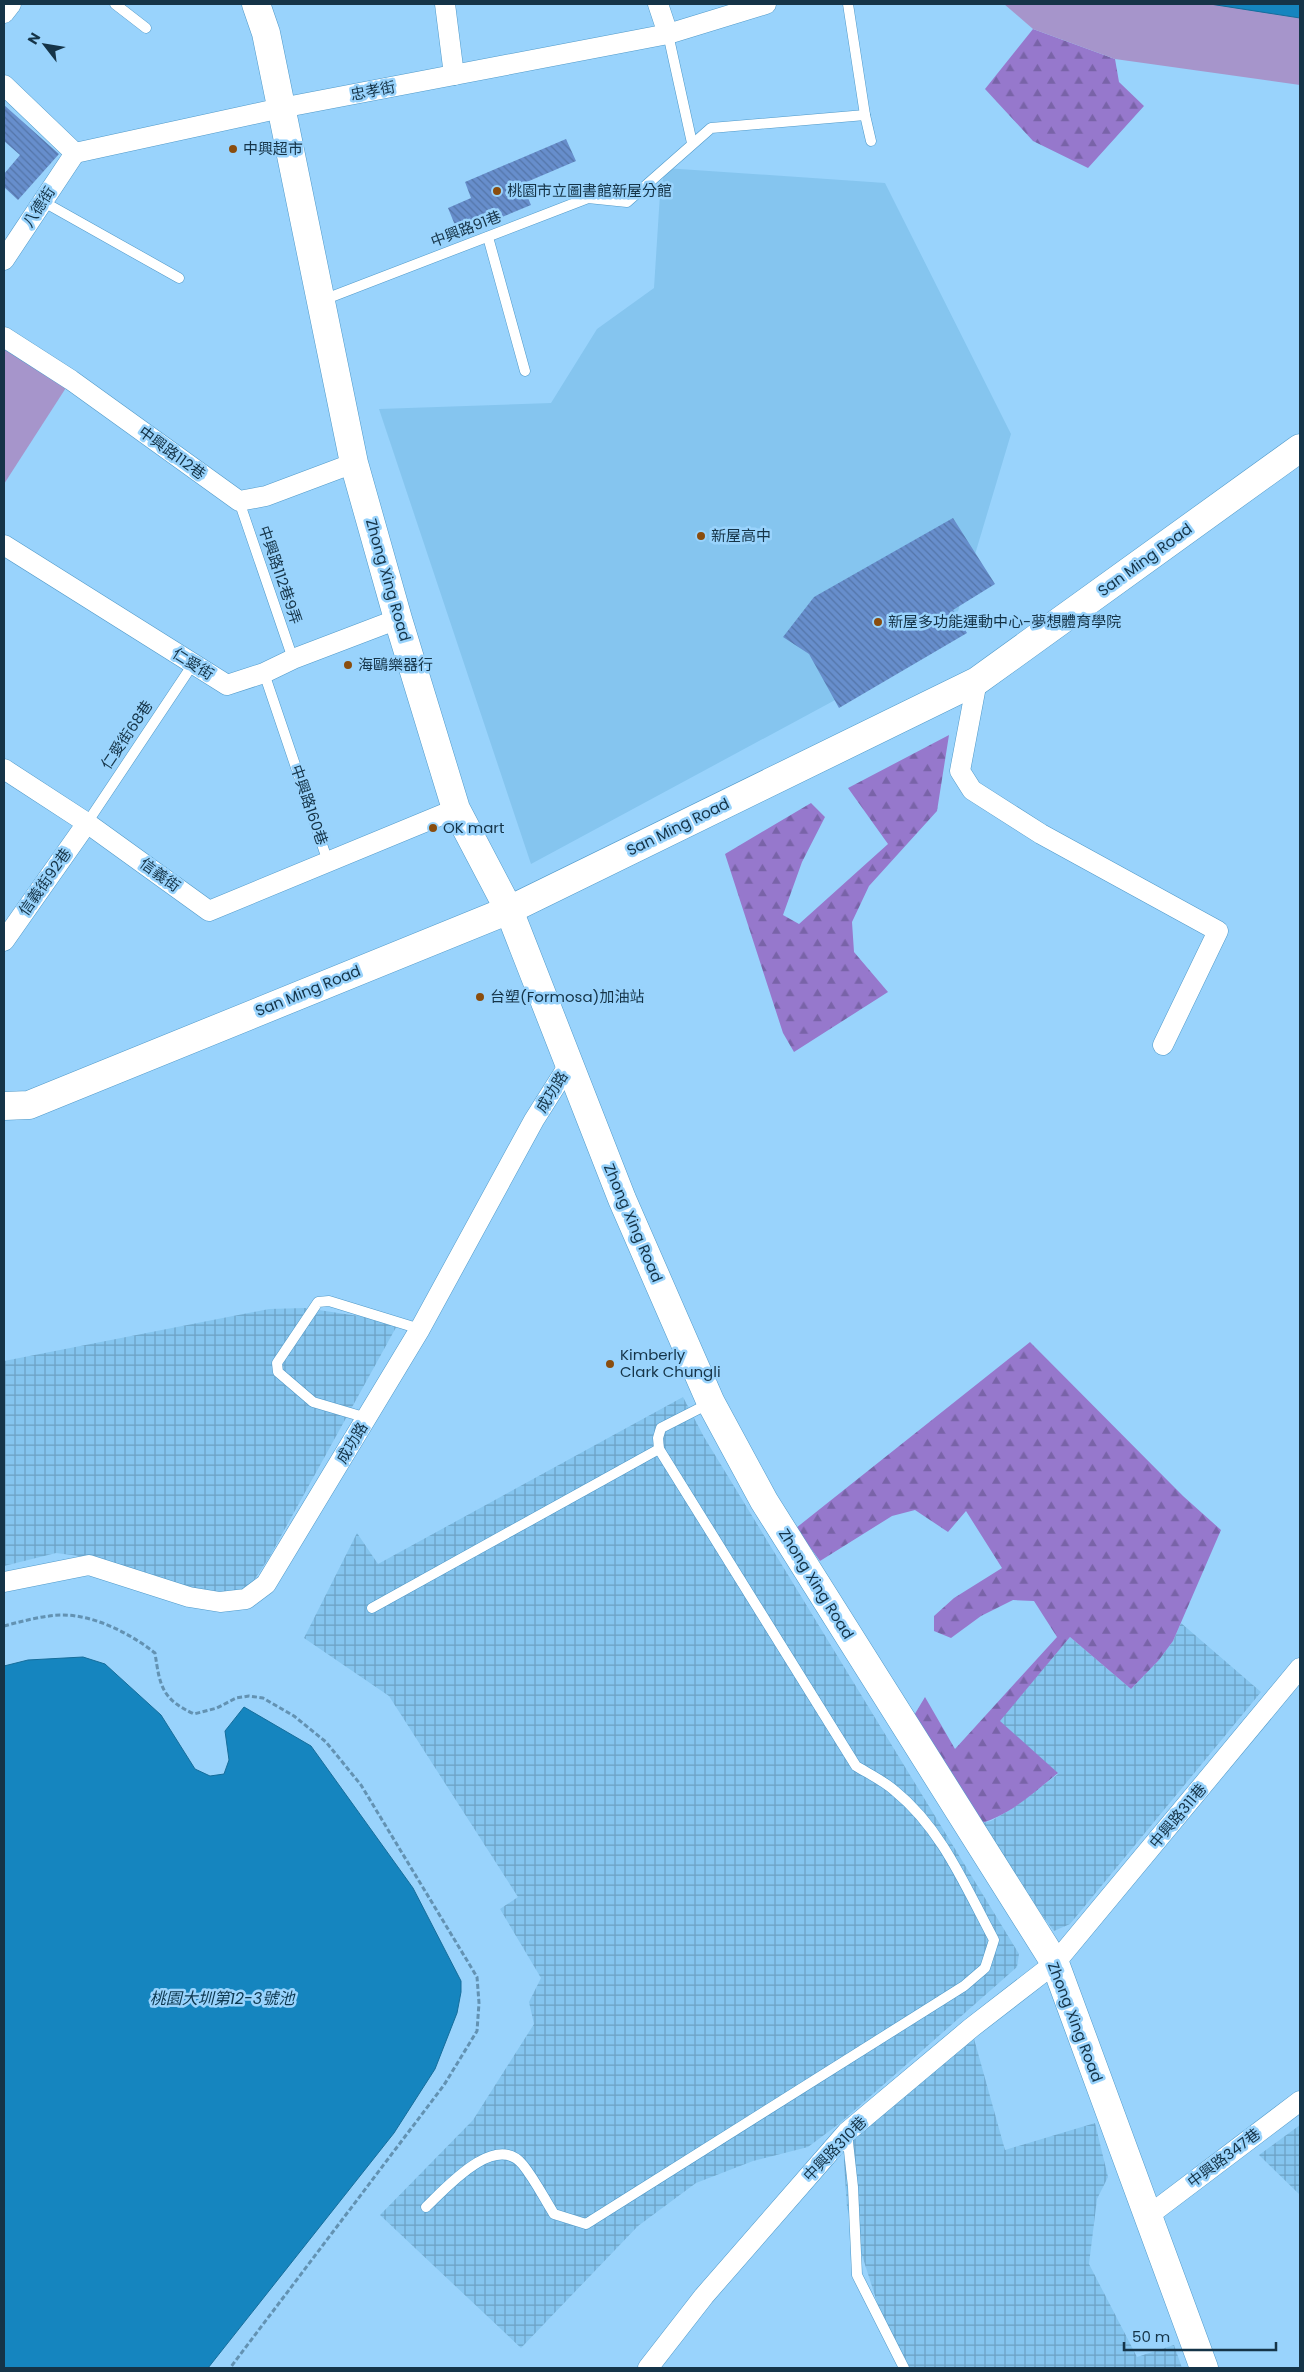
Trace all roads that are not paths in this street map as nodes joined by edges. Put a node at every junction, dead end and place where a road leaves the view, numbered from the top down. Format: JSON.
{"nodes":[{"id":1,"x":11,"y":4,"type":"edge"},
{"id":2,"x":116,"y":4,"type":"edge"},
{"id":3,"x":256,"y":4,"type":"edge"},
{"id":4,"x":445,"y":4,"type":"edge"},
{"id":5,"x":658,"y":4,"type":"edge"},
{"id":6,"x":766,"y":4,"type":"edge"},
{"id":7,"x":848,"y":4,"type":"edge"},
{"id":8,"x":4,"y":13,"type":"edge"},
{"id":9,"x":146,"y":28,"type":"dead end"},
{"id":10,"x":668,"y":34,"type":"junction"},
{"id":11,"x":454,"y":75,"type":"junction"},
{"id":12,"x":4,"y":85,"type":"edge"},
{"id":13,"x":280,"y":108,"type":"junction"},
{"id":14,"x":865,"y":115,"type":"junction"},
{"id":15,"x":871,"y":141,"type":"dead end"},
{"id":16,"x":692,"y":143,"type":"junction"},
{"id":17,"x":75,"y":153,"type":"junction"},
{"id":18,"x":42,"y":201,"type":"junction"},
{"id":19,"x":488,"y":237,"type":"junction"},
{"id":20,"x":4,"y":260,"type":"edge"},
{"id":21,"x":179,"y":278,"type":"dead end"},
{"id":22,"x":322,"y":300,"type":"junction"},
{"id":23,"x":4,"y":337,"type":"edge"},
{"id":24,"x":525,"y":371,"type":"dead end"},
{"id":25,"x":1300,"y":448,"type":"edge"},
{"id":26,"x":354,"y":463,"type":"junction"},
{"id":27,"x":239,"y":501,"type":"junction"},
{"id":28,"x":4,"y":544,"type":"edge"},
{"id":29,"x":398,"y":619,"type":"junction"},
{"id":30,"x":293,"y":658,"type":"junction"},
{"id":31,"x":193,"y":664,"type":"junction"},
{"id":32,"x":264,"y":674,"type":"junction"},
{"id":33,"x":977,"y":681,"type":"junction"},
{"id":34,"x":4,"y":769,"type":"edge"},
{"id":35,"x":456,"y":809,"type":"junction"},
{"id":36,"x":87,"y":823,"type":"junction"},
{"id":37,"x":328,"y":862,"type":"junction"},
{"id":38,"x":509,"y":910,"type":"junction"},
{"id":39,"x":4,"y":942,"type":"edge"},
{"id":40,"x":1163,"y":1045,"type":"dead end"},
{"id":41,"x":570,"y":1062,"type":"junction"},
{"id":42,"x":4,"y":1106,"type":"edge"},
{"id":43,"x":420,"y":1329,"type":"junction"},
{"id":44,"x":711,"y":1403,"type":"junction"},
{"id":45,"x":367,"y":1418,"type":"junction"},
{"id":46,"x":659,"y":1449,"type":"junction"},
{"id":47,"x":4,"y":1582,"type":"edge"},
{"id":48,"x":372,"y":1608,"type":"dead end"},
{"id":49,"x":1300,"y":1668,"type":"edge"},
{"id":50,"x":1055,"y":1963,"type":"junction"},
{"id":51,"x":1300,"y":2101,"type":"edge"},
{"id":52,"x":847,"y":2132,"type":"junction"},
{"id":53,"x":426,"y":2207,"type":"dead end"},
{"id":54,"x":1148,"y":2216,"type":"junction"},
{"id":55,"x":1204,"y":2367,"type":"edge"},
{"id":56,"x":648,"y":2368,"type":"edge"},
{"id":57,"x":904,"y":2368,"type":"edge"}],
"edges":[{"from":1,"to":8,"type":"street"},
{"from":2,"to":9,"type":"lane"},
{"from":3,"to":13,"type":"street","name":"Zhong Xing Road"},
{"from":4,"to":11,"type":"street"},
{"from":5,"to":10,"type":"street"},
{"from":6,"to":10,"type":"street","name":"忠孝街"},
{"from":7,"to":14,"type":"lane"},
{"from":10,"to":11,"type":"street","name":"忠孝街"},
{"from":10,"to":16,"type":"lane"},
{"from":11,"to":13,"type":"street","name":"忠孝街"},
{"from":12,"to":17,"type":"street"},
{"from":13,"to":17,"type":"street","name":"忠孝街"},
{"from":13,"to":22,"type":"street","name":"Zhong Xing Road"},
{"from":14,"to":15,"type":"lane"},
{"from":14,"to":16,"type":"lane","name":"中興路91巷"},
{"from":16,"to":19,"type":"lane","name":"中興路91巷"},
{"from":17,"to":18,"type":"street","name":"八德街"},
{"from":18,"to":20,"type":"street","name":"八德街"},
{"from":18,"to":21,"type":"lane"},
{"from":19,"to":22,"type":"lane","name":"中興路91巷"},
{"from":19,"to":24,"type":"lane"},
{"from":22,"to":26,"type":"street","name":"Zhong Xing Road"},
{"from":23,"to":27,"type":"street","name":"中興路112巷"},
{"from":25,"to":33,"type":"street","name":"San Ming Road"},
{"from":26,"to":27,"type":"street"},
{"from":26,"to":29,"type":"street","name":"Zhong Xing Road"},
{"from":27,"to":30,"type":"lane","name":"中興路112巷9弄"},
{"from":28,"to":31,"type":"street","name":"仁愛街"},
{"from":29,"to":30,"type":"street","name":"仁愛街"},
{"from":29,"to":35,"type":"street","name":"Zhong Xing Road"},
{"from":30,"to":32,"type":"street","name":"仁愛街"},
{"from":31,"to":32,"type":"street","name":"仁愛街"},
{"from":31,"to":36,"type":"lane","name":"仁愛街68巷"},
{"from":32,"to":37,"type":"lane","name":"中興路160巷"},
{"from":33,"to":38,"type":"street","name":"San Ming Road"},
{"from":33,"to":40,"type":"street"},
{"from":34,"to":36,"type":"street","name":"信義街"},
{"from":35,"to":37,"type":"street","name":"中興路160巷"},
{"from":35,"to":38,"type":"street","name":"Zhong Xing Road"},
{"from":36,"to":37,"type":"street","name":"信義街"},
{"from":36,"to":39,"type":"street","name":"信義街92巷"},
{"from":38,"to":41,"type":"street","name":"Zhong Xing Road"},
{"from":38,"to":42,"type":"street","name":"San Ming Road"},
{"from":41,"to":43,"type":"street","name":"成功路"},
{"from":41,"to":44,"type":"street","name":"Zhong Xing Road"},
{"from":43,"to":45,"type":"street","name":"成功路"},
{"from":43,"to":45,"type":"lane"},
{"from":44,"to":46,"type":"lane"},
{"from":44,"to":50,"type":"street","name":"Zhong Xing Road"},
{"from":45,"to":47,"type":"street","name":"成功路"},
{"from":46,"to":48,"type":"lane"},
{"from":46,"to":53,"type":"lane"},
{"from":49,"to":50,"type":"street","name":"中興路311巷"},
{"from":50,"to":52,"type":"street","name":"中興路310巷"},
{"from":50,"to":54,"type":"street","name":"Zhong Xing Road"},
{"from":51,"to":54,"type":"street","name":"中興路347巷"},
{"from":52,"to":56,"type":"street","name":"中興路310巷"},
{"from":52,"to":57,"type":"lane"},
{"from":54,"to":55,"type":"street","name":"Zhong Xing Road"}]}
